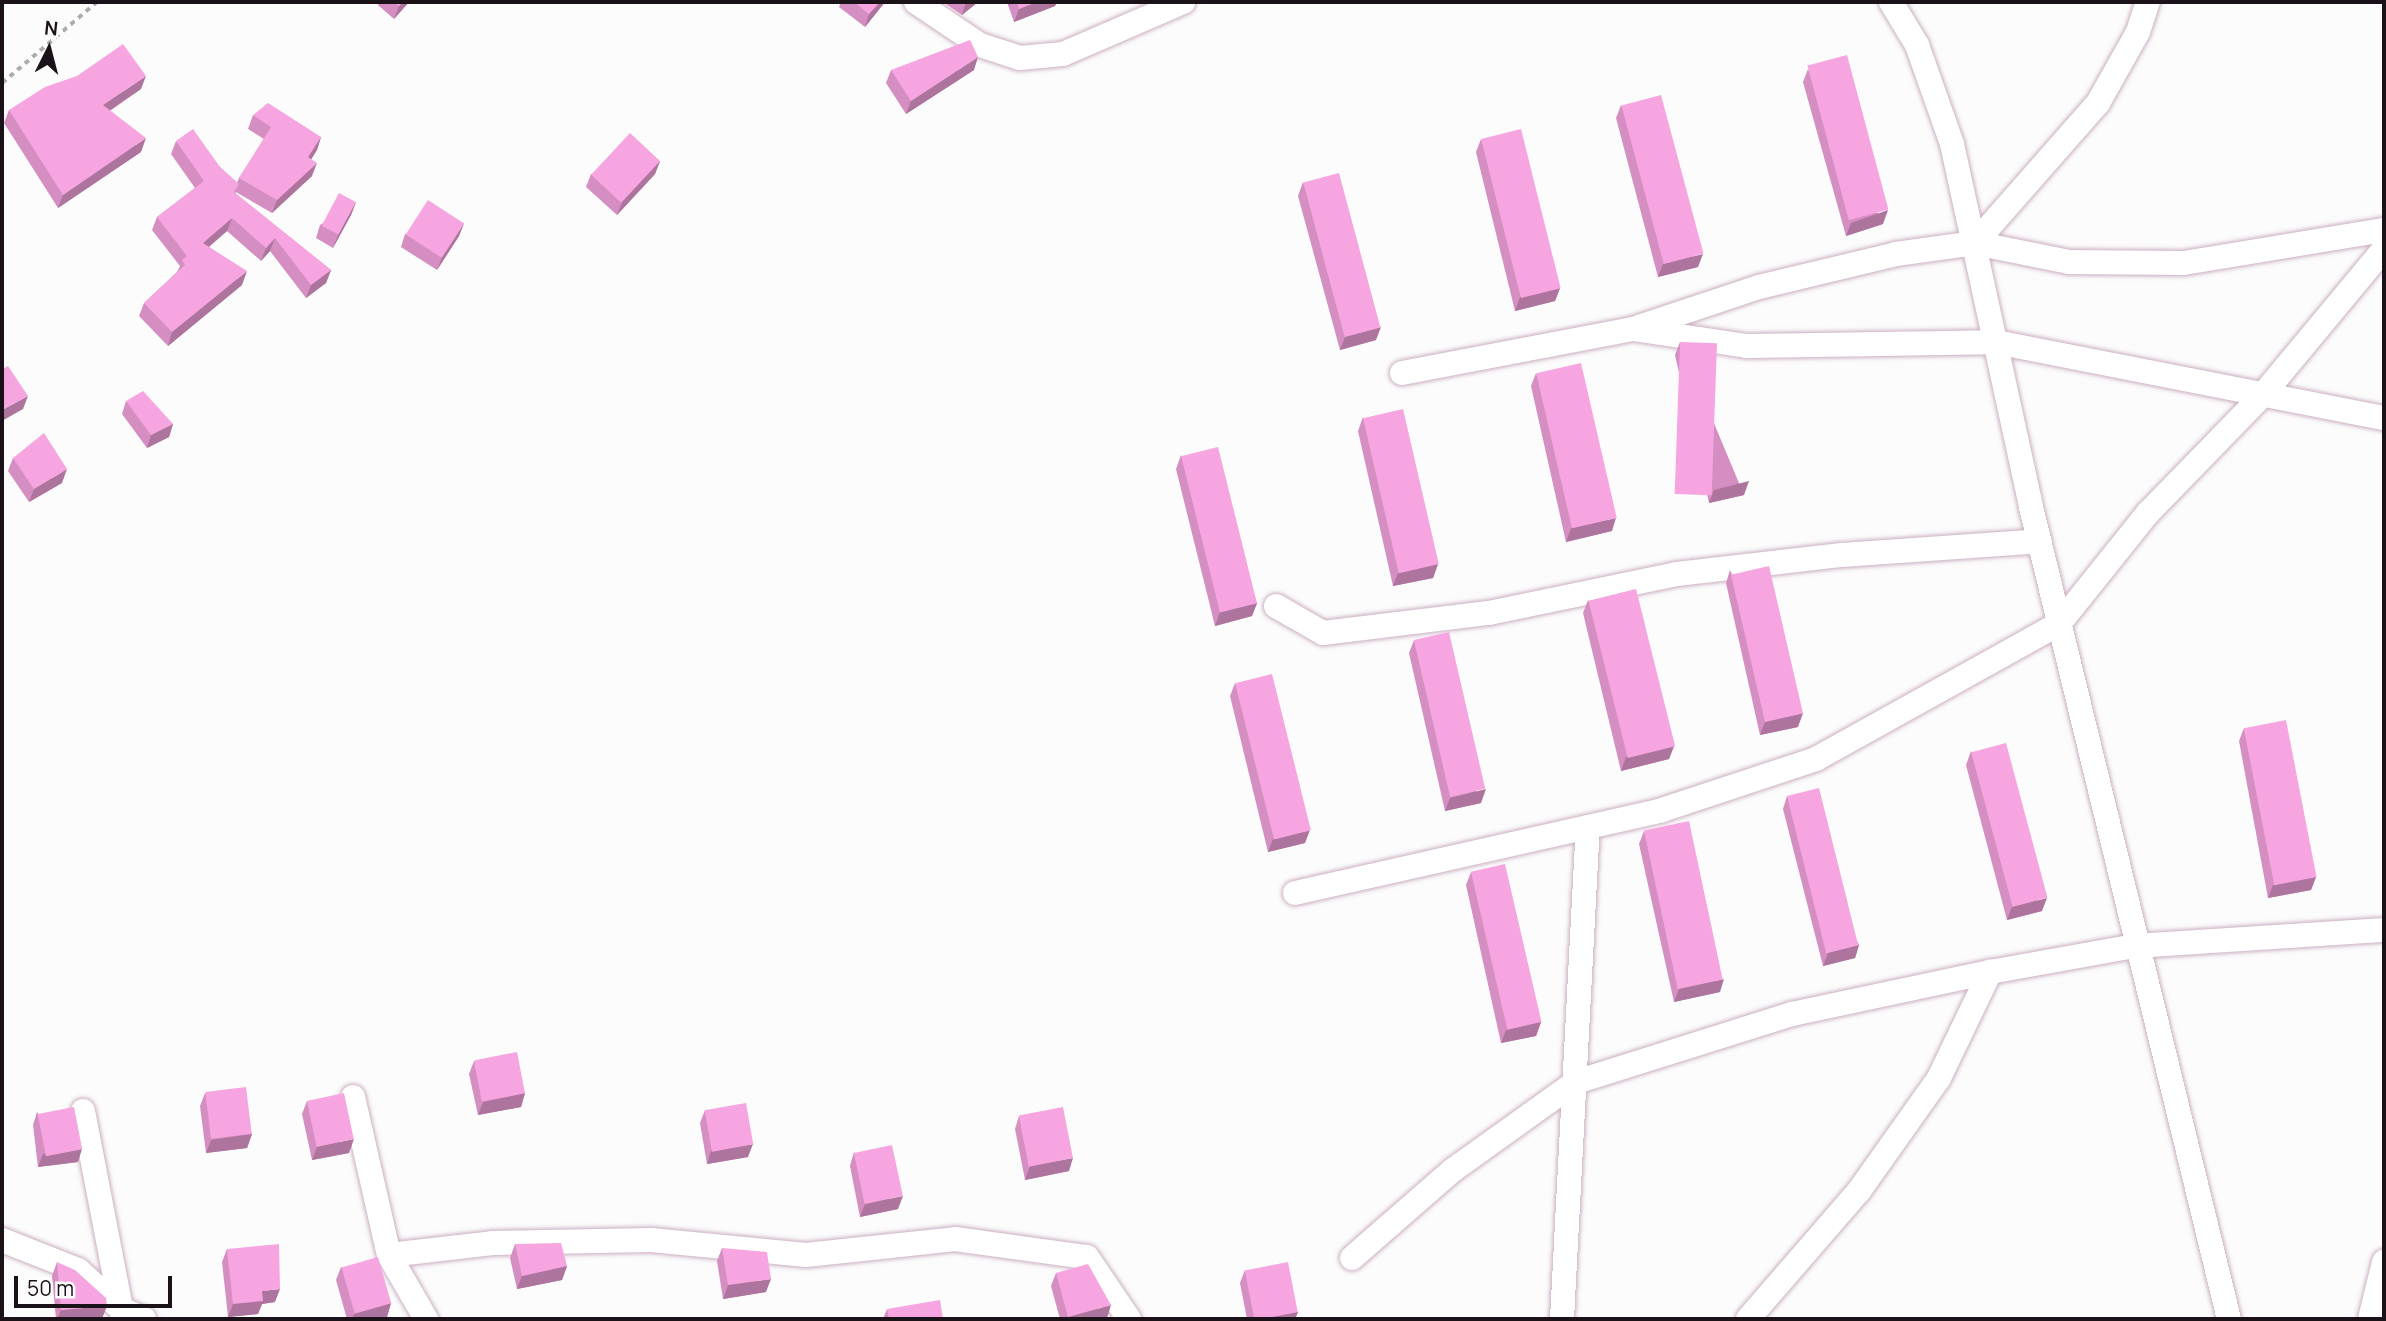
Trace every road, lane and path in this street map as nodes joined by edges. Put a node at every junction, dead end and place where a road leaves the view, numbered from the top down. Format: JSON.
{"nodes":[{"id":1,"x":97,"y":2,"type":"edge"},
{"id":2,"x":916,"y":2,"type":"edge"},
{"id":3,"x":1183,"y":2,"type":"edge"},
{"id":4,"x":1891,"y":2,"type":"edge"},
{"id":5,"x":2148,"y":2,"type":"edge"},
{"id":6,"x":2,"y":83,"type":"edge"},
{"id":7,"x":2384,"y":230,"type":"edge"},
{"id":8,"x":1975,"y":243,"type":"junction"},
{"id":9,"x":2384,"y":249,"type":"edge"},
{"id":10,"x":1633,"y":329,"type":"junction"},
{"id":11,"x":1996,"y":342,"type":"junction"},
{"id":12,"x":1402,"y":373,"type":"dead end"},
{"id":13,"x":2261,"y":397,"type":"junction"},
{"id":14,"x":2384,"y":418,"type":"edge"},
{"id":15,"x":2040,"y":541,"type":"junction"},
{"id":16,"x":1276,"y":606,"type":"dead end"},
{"id":17,"x":2059,"y":624,"type":"junction"},
{"id":18,"x":1588,"y":828,"type":"junction"},
{"id":19,"x":1295,"y":893,"type":"dead end"},
{"id":20,"x":2384,"y":930,"type":"edge"},
{"id":21,"x":2136,"y":946,"type":"junction"},
{"id":22,"x":1990,"y":972,"type":"junction"},
{"id":23,"x":1576,"y":1082,"type":"junction"},
{"id":24,"x":353,"y":1097,"type":"dead end"},
{"id":25,"x":83,"y":1111,"type":"dead end"},
{"id":26,"x":2,"y":1240,"type":"edge"},
{"id":27,"x":389,"y":1255,"type":"junction"},
{"id":28,"x":1352,"y":1258,"type":"dead end"},
{"id":29,"x":2384,"y":1262,"type":"edge"},
{"id":30,"x":122,"y":1314,"type":"edge"},
{"id":31,"x":144,"y":1319,"type":"edge"},
{"id":32,"x":426,"y":1319,"type":"edge"},
{"id":33,"x":1129,"y":1319,"type":"edge"},
{"id":34,"x":1562,"y":1319,"type":"edge"},
{"id":35,"x":1748,"y":1319,"type":"edge"},
{"id":36,"x":2230,"y":1319,"type":"edge"},
{"id":37,"x":2370,"y":1319,"type":"edge"}],
"edges":[{"from":1,"to":6,"type":"path"},
{"from":2,"to":3,"type":"street"},
{"from":4,"to":8,"type":"street"},
{"from":5,"to":8,"type":"street"},
{"from":7,"to":8,"type":"street"},
{"from":8,"to":10,"type":"street"},
{"from":8,"to":11,"type":"street"},
{"from":9,"to":13,"type":"street"},
{"from":10,"to":11,"type":"street"},
{"from":10,"to":12,"type":"street"},
{"from":11,"to":13,"type":"street"},
{"from":11,"to":15,"type":"street"},
{"from":13,"to":14,"type":"street"},
{"from":13,"to":17,"type":"street"},
{"from":15,"to":16,"type":"street"},
{"from":15,"to":17,"type":"street"},
{"from":17,"to":18,"type":"street"},
{"from":17,"to":21,"type":"street"},
{"from":18,"to":19,"type":"street"},
{"from":18,"to":23,"type":"street"},
{"from":20,"to":21,"type":"street"},
{"from":21,"to":22,"type":"street"},
{"from":21,"to":36,"type":"street"},
{"from":22,"to":23,"type":"street"},
{"from":22,"to":35,"type":"street"},
{"from":23,"to":28,"type":"street"},
{"from":23,"to":34,"type":"street"},
{"from":24,"to":27,"type":"street"},
{"from":25,"to":30,"type":"street"},
{"from":26,"to":30,"type":"street"},
{"from":27,"to":32,"type":"street"},
{"from":27,"to":33,"type":"street"},
{"from":29,"to":37,"type":"street"},
{"from":30,"to":31,"type":"street"}]}
